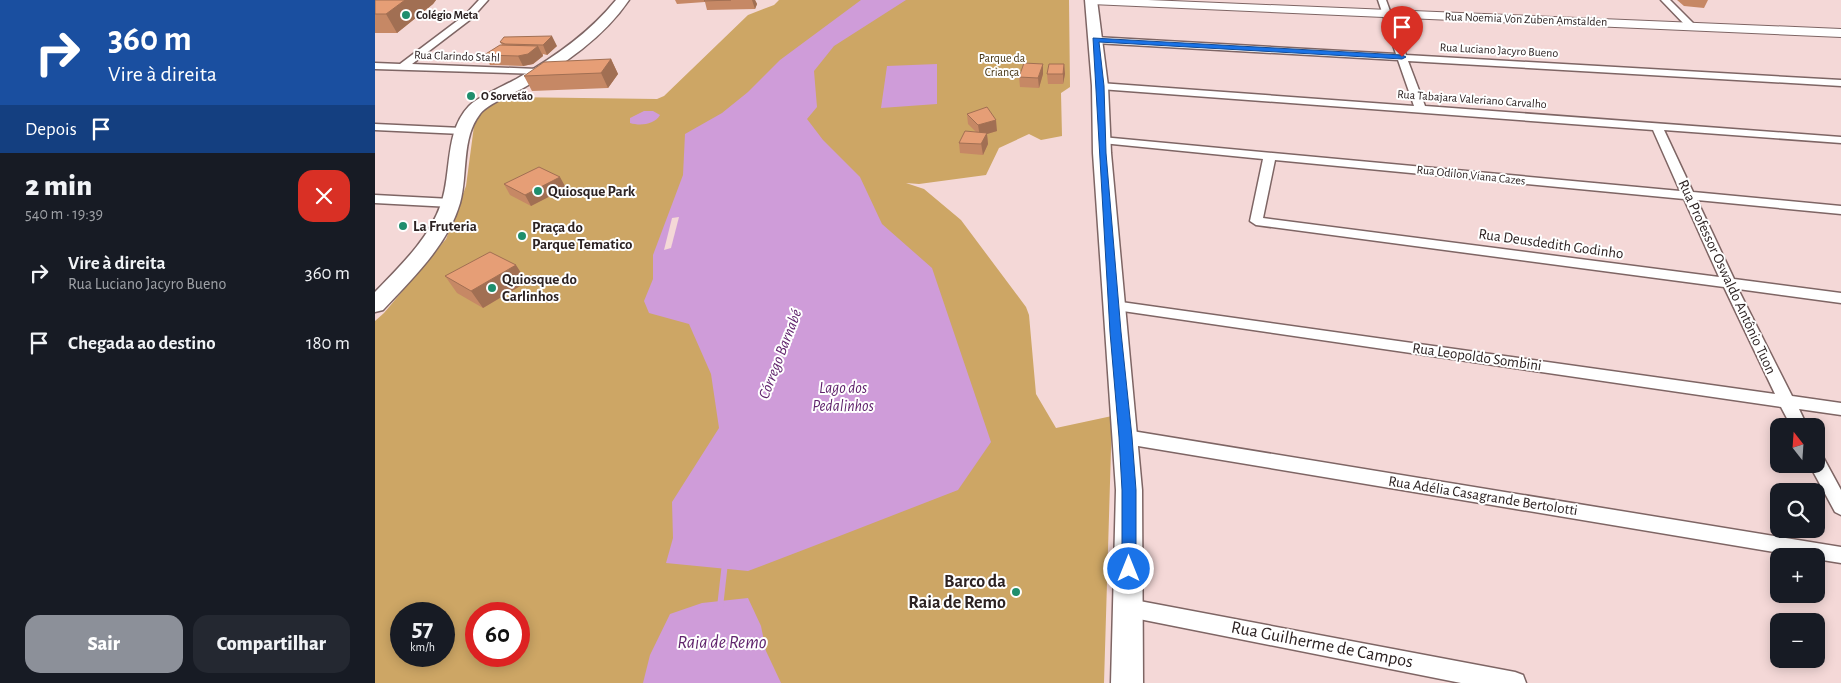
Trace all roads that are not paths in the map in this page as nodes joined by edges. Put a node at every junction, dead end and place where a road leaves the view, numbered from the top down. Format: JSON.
{"nodes":[{"id":1,"x":484,"y":0,"type":"edge"},
{"id":2,"x":623,"y":0,"type":"edge"},
{"id":3,"x":1091,"y":0,"type":"edge"},
{"id":4,"x":1382,"y":0,"type":"edge"},
{"id":5,"x":1665,"y":0,"type":"edge"},
{"id":6,"x":1386,"y":13,"type":"junction"},
{"id":7,"x":1690,"y":25,"type":"junction"},
{"id":8,"x":1841,"y":33,"type":"edge"},
{"id":9,"x":1095,"y":40,"type":"junction"},
{"id":10,"x":1402,"y":57,"type":"junction"},
{"id":11,"x":375,"y":66,"type":"edge"},
{"id":12,"x":402,"y":67,"type":"junction"},
{"id":13,"x":537,"y":72,"type":"junction"},
{"id":14,"x":1841,"y":83,"type":"edge"},
{"id":15,"x":1100,"y":86,"type":"junction"},
{"id":16,"x":1420,"y":108,"type":"junction"},
{"id":17,"x":375,"y":127,"type":"edge"},
{"id":18,"x":1657,"y":127,"type":"junction"},
{"id":19,"x":463,"y":131,"type":"junction"},
{"id":20,"x":1102,"y":140,"type":"junction"},
{"id":21,"x":1841,"y":140,"type":"edge"},
{"id":22,"x":1269,"y":155,"type":"junction"},
{"id":23,"x":1688,"y":196,"type":"junction"},
{"id":24,"x":375,"y":200,"type":"edge"},
{"id":25,"x":451,"y":203,"type":"junction"},
{"id":26,"x":1841,"y":210,"type":"edge"},
{"id":27,"x":1729,"y":284,"type":"junction"},
{"id":28,"x":378,"y":298,"type":"edge"},
{"id":29,"x":1841,"y":298,"type":"edge"},
{"id":30,"x":1114,"y":306,"type":"junction"},
{"id":31,"x":1785,"y":401,"type":"junction"},
{"id":32,"x":1841,"y":409,"type":"edge"},
{"id":33,"x":1795,"y":418,"type":"edge"},
{"id":34,"x":1126,"y":437,"type":"junction"},
{"id":35,"x":1823,"y":473,"type":"edge"},
{"id":36,"x":1841,"y":507,"type":"edge"},
{"id":37,"x":1841,"y":555,"type":"edge"},
{"id":38,"x":1129,"y":608,"type":"junction"},
{"id":39,"x":1127,"y":683,"type":"edge"},
{"id":40,"x":1515,"y":683,"type":"edge"}],
"edges":[{"from":1,"to":12,"type":"street"},
{"from":2,"to":13,"type":"main road"},
{"from":3,"to":6,"type":"main road","name":"Rua Noemia Von Zuben Amstalden"},
{"from":3,"to":9,"type":"main road"},
{"from":4,"to":6,"type":"street"},
{"from":5,"to":7,"type":"street"},
{"from":6,"to":7,"type":"main road","name":"Rua Noemia Von Zuben Amstalden"},
{"from":6,"to":10,"type":"street"},
{"from":7,"to":8,"type":"main road","name":"Rua Noemia Von Zuben Amstalden"},
{"from":9,"to":10,"type":"street","name":"Rua Luciano Jacyro Bueno"},
{"from":9,"to":15,"type":"main road"},
{"from":10,"to":14,"type":"street","name":"Rua Luciano Jacyro Bueno"},
{"from":10,"to":16,"type":"street"},
{"from":11,"to":12,"type":"street","name":"Rua Clarindo Stahl"},
{"from":12,"to":13,"type":"street","name":"Rua Clarindo Stahl"},
{"from":13,"to":19,"type":"main road"},
{"from":15,"to":16,"type":"street","name":"Rua Tabajara Valeriano Carvalho"},
{"from":15,"to":20,"type":"main road"},
{"from":16,"to":18,"type":"street","name":"Rua Tabajara Valeriano Carvalho"},
{"from":17,"to":19,"type":"street"},
{"from":18,"to":21,"type":"street","name":"Rua Tabajara Valeriano Carvalho"},
{"from":18,"to":23,"type":"street","name":"Rua Professor Oswaldo Antônio Tuon"},
{"from":19,"to":25,"type":"main road"},
{"from":20,"to":22,"type":"street","name":"Rua Odilon Viana Cazes"},
{"from":20,"to":30,"type":"main road"},
{"from":22,"to":23,"type":"street","name":"Rua Odilon Viana Cazes"},
{"from":22,"to":27,"type":"street","name":"Rua Deusdedith Godinho"},
{"from":23,"to":26,"type":"street","name":"Rua Odilon Viana Cazes"},
{"from":23,"to":27,"type":"street","name":"Rua Professor Oswaldo Antônio Tuon"},
{"from":24,"to":25,"type":"street"},
{"from":25,"to":28,"type":"main road"},
{"from":27,"to":29,"type":"street","name":"Rua Deusdedith Godinho"},
{"from":27,"to":31,"type":"street","name":"Rua Professor Oswaldo Antônio Tuon"},
{"from":30,"to":31,"type":"street","name":"Rua Leopoldo Sombini"},
{"from":30,"to":34,"type":"main road"},
{"from":31,"to":32,"type":"street","name":"Rua Leopoldo Sombini"},
{"from":31,"to":33,"type":"street","name":"Rua Professor Oswaldo Antônio Tuon"},
{"from":34,"to":37,"type":"street","name":"Rua Adélia Casagrande Bertolotti"},
{"from":34,"to":38,"type":"main road"},
{"from":35,"to":36,"type":"street"},
{"from":38,"to":39,"type":"main road"},
{"from":38,"to":40,"type":"street","name":"Rua Guilherme de Campos"}]}
